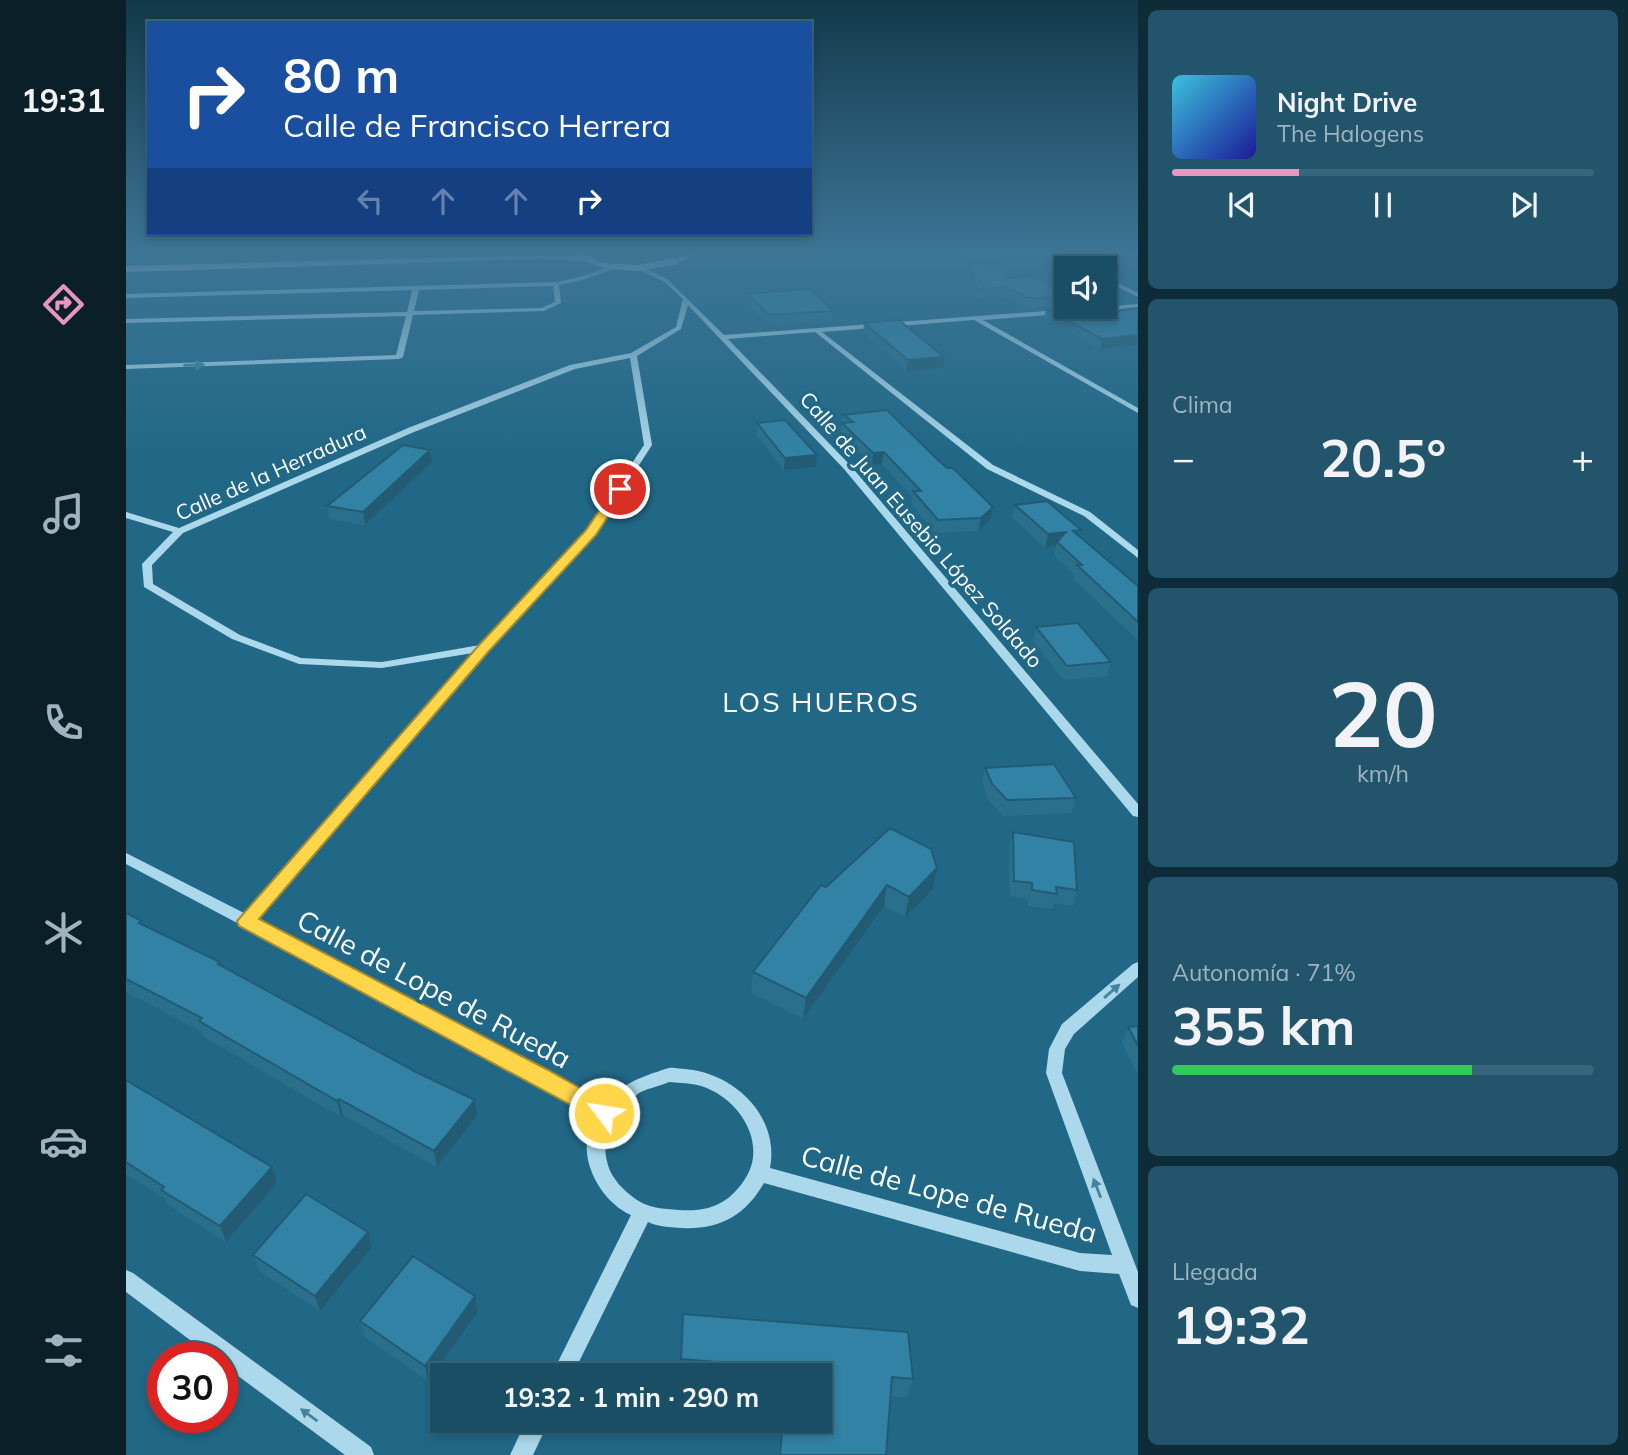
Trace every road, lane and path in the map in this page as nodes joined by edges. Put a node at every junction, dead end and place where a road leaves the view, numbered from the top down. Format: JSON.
{"nodes":[{"id":1,"x":408,"y":321,"type":"edge"},
{"id":2,"x":681,"y":321,"type":"edge"},
{"id":3,"x":707,"y":321,"type":"edge"},
{"id":4,"x":937,"y":321,"type":"edge"},
{"id":5,"x":980,"y":321,"type":"edge"},
{"id":6,"x":816,"y":330,"type":"junction"},
{"id":7,"x":723,"y":337,"type":"junction"},
{"id":8,"x":633,"y":355,"type":"junction"},
{"id":9,"x":126,"y":367,"type":"edge"},
{"id":10,"x":1138,"y":411,"type":"edge"},
{"id":11,"x":126,"y":515,"type":"edge"},
{"id":12,"x":180,"y":531,"type":"junction"},
{"id":13,"x":1138,"y":555,"type":"edge"},
{"id":14,"x":484,"y":648,"type":"junction"},
{"id":15,"x":1138,"y":813,"type":"edge"},
{"id":16,"x":126,"y":858,"type":"edge"},
{"id":17,"x":246,"y":921,"type":"junction"},
{"id":18,"x":1138,"y":968,"type":"edge"},
{"id":19,"x":604,"y":1113,"type":"junction"},
{"id":20,"x":759,"y":1173,"type":"junction"},
{"id":21,"x":642,"y":1214,"type":"junction"},
{"id":22,"x":1126,"y":1265,"type":"junction"},
{"id":23,"x":126,"y":1280,"type":"edge"},
{"id":24,"x":1138,"y":1298,"type":"edge"},
{"id":25,"x":568,"y":1363,"type":"edge"},
{"id":26,"x":532,"y":1433,"type":"edge"},
{"id":27,"x":363,"y":1455,"type":"edge"},
{"id":28,"x":521,"y":1455,"type":"edge"}],
"edges":[{"from":9,"to":1,"type":"street","one_way":true},
{"from":2,"to":8,"type":"street","name":"Calle de la Herradura"},
{"from":3,"to":7,"type":"street","name":"Calle de Juan Eusebio López Soldado"},
{"from":4,"to":6,"type":"street"},
{"from":5,"to":10,"type":"street"},
{"from":6,"to":7,"type":"street"},
{"from":6,"to":13,"type":"street"},
{"from":7,"to":15,"type":"street","name":"Calle de Juan Eusebio López Soldado"},
{"from":8,"to":12,"type":"street","name":"Calle de la Herradura"},
{"from":8,"to":14,"type":"street"},
{"from":11,"to":12,"type":"street"},
{"from":12,"to":14,"type":"street","name":"Calle de la Herradura"},
{"from":14,"to":17,"type":"street"},
{"from":16,"to":17,"type":"street","name":"Calle de Lope de Rueda"},
{"from":17,"to":19,"type":"street","name":"Calle de Lope de Rueda"},
{"from":22,"to":18,"type":"street","one_way":true},
{"from":19,"to":20,"type":"street"},
{"from":19,"to":21,"type":"street"},
{"from":20,"to":21,"type":"street"},
{"from":20,"to":22,"type":"street","name":"Calle de Lope de Rueda"},
{"from":21,"to":25,"type":"street"},
{"from":22,"to":24,"type":"street"},
{"from":27,"to":23,"type":"street","one_way":true},
{"from":26,"to":28,"type":"street"}]}
